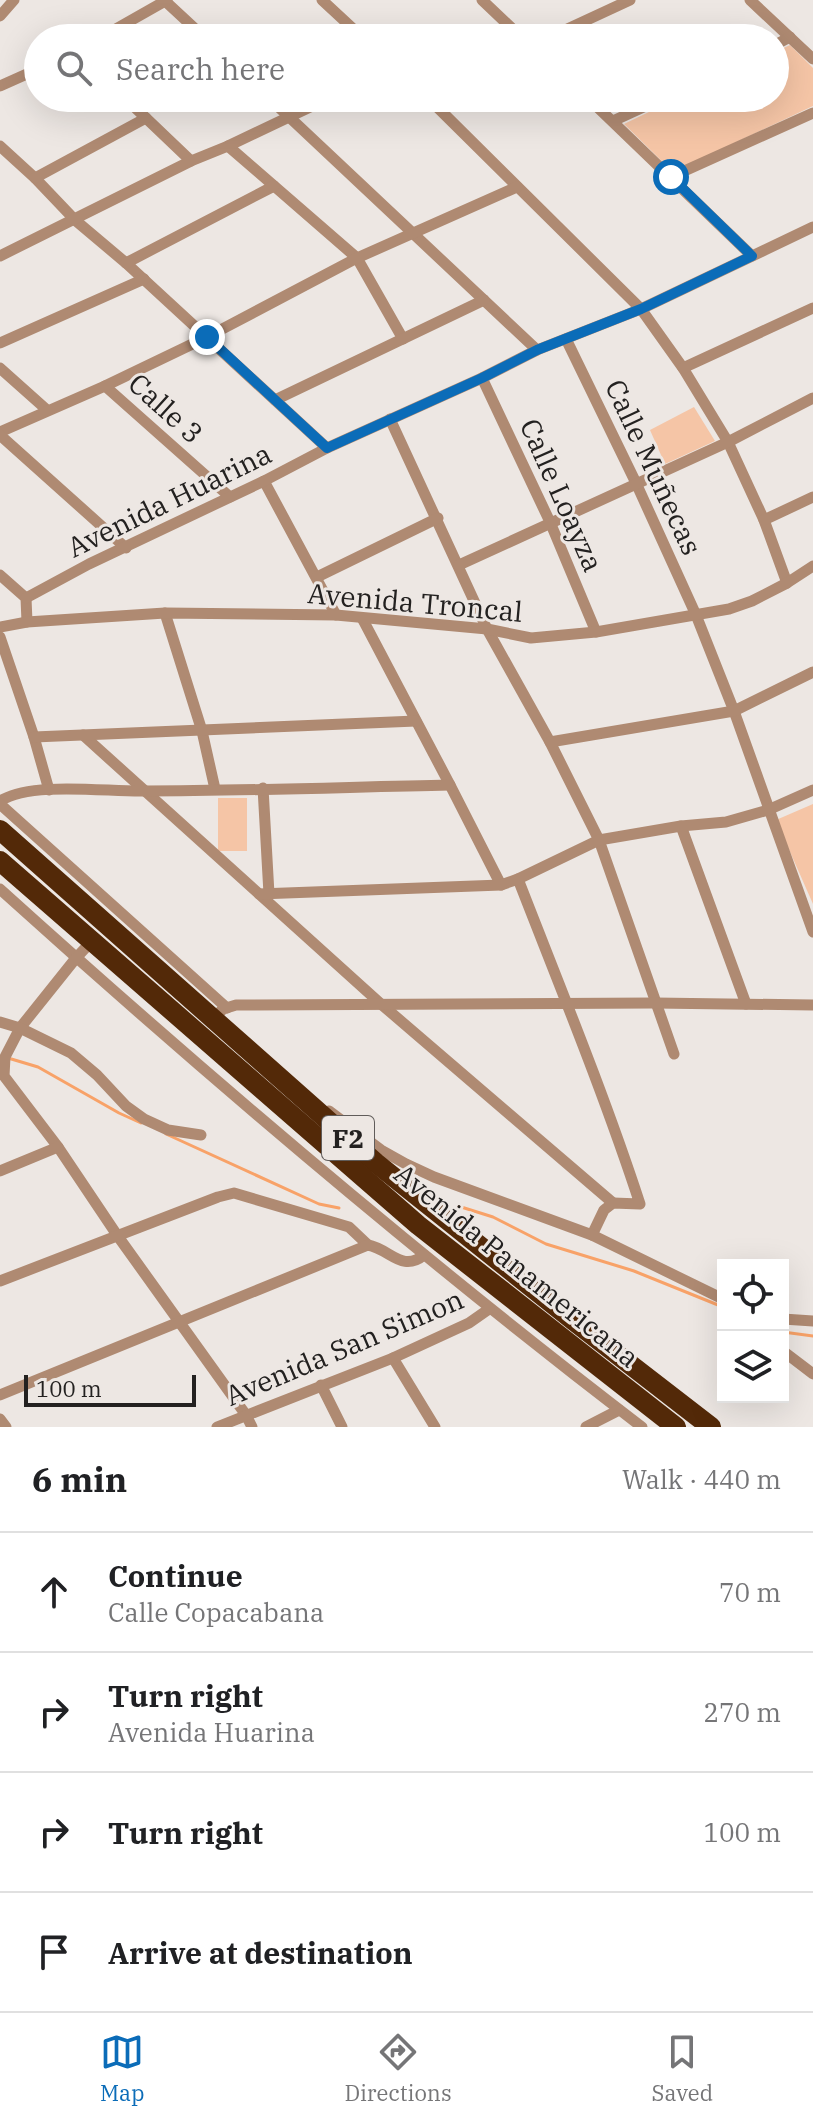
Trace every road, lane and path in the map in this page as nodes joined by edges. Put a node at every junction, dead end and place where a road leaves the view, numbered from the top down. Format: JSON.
{"nodes":[{"id":1,"x":14,"y":0,"type":"edge"},
{"id":2,"x":165,"y":0,"type":"edge"},
{"id":3,"x":322,"y":0,"type":"edge"},
{"id":4,"x":482,"y":0,"type":"edge"},
{"id":5,"x":630,"y":0,"type":"edge"},
{"id":6,"x":750,"y":0,"type":"edge"},
{"id":7,"x":0,"y":16,"type":"edge"},
{"id":8,"x":124,"y":24,"type":"edge"},
{"id":9,"x":190,"y":24,"type":"edge"},
{"id":10,"x":348,"y":24,"type":"edge"},
{"id":11,"x":507,"y":24,"type":"edge"},
{"id":12,"x":578,"y":24,"type":"edge"},
{"id":13,"x":776,"y":24,"type":"edge"},
{"id":14,"x":790,"y":37,"type":"edge"},
{"id":15,"x":813,"y":59,"type":"edge"},
{"id":16,"x":24,"y":75,"type":"edge"},
{"id":17,"x":0,"y":86,"type":"edge"},
{"id":18,"x":140,"y":112,"type":"edge"},
{"id":19,"x":284,"y":112,"type":"edge"},
{"id":20,"x":300,"y":112,"type":"edge"},
{"id":21,"x":443,"y":112,"type":"edge"},
{"id":22,"x":603,"y":112,"type":"edge"},
{"id":23,"x":633,"y":112,"type":"edge"},
{"id":24,"x":813,"y":113,"type":"edge"},
{"id":25,"x":289,"y":117,"type":"junction"},
{"id":26,"x":146,"y":118,"type":"junction"},
{"id":27,"x":613,"y":121,"type":"junction"},
{"id":28,"x":0,"y":146,"type":"edge"},
{"id":29,"x":228,"y":146,"type":"junction"},
{"id":30,"x":191,"y":161,"type":"junction"},
{"id":31,"x":671,"y":177,"type":"junction"},
{"id":32,"x":35,"y":178,"type":"junction"},
{"id":33,"x":274,"y":186,"type":"junction"},
{"id":34,"x":517,"y":187,"type":"junction"},
{"id":35,"x":75,"y":220,"type":"junction"},
{"id":36,"x":813,"y":227,"type":"edge"},
{"id":37,"x":413,"y":233,"type":"junction"},
{"id":38,"x":0,"y":256,"type":"edge"},
{"id":39,"x":752,"y":256,"type":"junction"},
{"id":40,"x":357,"y":258,"type":"junction"},
{"id":41,"x":126,"y":263,"type":"junction"},
{"id":42,"x":144,"y":279,"type":"junction"},
{"id":43,"x":484,"y":300,"type":"junction"},
{"id":44,"x":813,"y":308,"type":"edge"},
{"id":45,"x":641,"y":309,"type":"junction"},
{"id":46,"x":207,"y":337,"type":"junction"},
{"id":47,"x":403,"y":339,"type":"junction"},
{"id":48,"x":566,"y":339,"type":"junction"},
{"id":49,"x":0,"y":343,"type":"edge"},
{"id":50,"x":537,"y":350,"type":"junction"},
{"id":51,"x":0,"y":368,"type":"edge"},
{"id":52,"x":683,"y":368,"type":"junction"},
{"id":53,"x":482,"y":378,"type":"junction"},
{"id":54,"x":105,"y":386,"type":"junction"},
{"id":55,"x":813,"y":398,"type":"edge"},
{"id":56,"x":275,"y":400,"type":"junction"},
{"id":57,"x":47,"y":410,"type":"junction"},
{"id":58,"x":390,"y":419,"type":"junction"},
{"id":59,"x":0,"y":434,"type":"edge"},
{"id":60,"x":728,"y":442,"type":"junction"},
{"id":61,"x":327,"y":448,"type":"junction"},
{"id":62,"x":264,"y":481,"type":"junction"},
{"id":63,"x":636,"y":483,"type":"junction"},
{"id":64,"x":230,"y":497,"type":"junction"},
{"id":65,"x":813,"y":497,"type":"edge"},
{"id":66,"x":438,"y":518,"type":"junction"},
{"id":67,"x":764,"y":520,"type":"junction"},
{"id":68,"x":550,"y":522,"type":"junction"},
{"id":69,"x":126,"y":548,"type":"junction"},
{"id":70,"x":459,"y":565,"type":"junction"},
{"id":71,"x":813,"y":566,"type":"edge"},
{"id":72,"x":0,"y":575,"type":"edge"},
{"id":73,"x":317,"y":577,"type":"junction"},
{"id":74,"x":787,"y":583,"type":"junction"},
{"id":75,"x":26,"y":598,"type":"junction"},
{"id":76,"x":165,"y":613,"type":"junction"},
{"id":77,"x":336,"y":615,"type":"junction"},
{"id":78,"x":696,"y":615,"type":"junction"},
{"id":79,"x":362,"y":618,"type":"junction"},
{"id":80,"x":27,"y":622,"type":"junction"},
{"id":81,"x":0,"y":627,"type":"edge"},
{"id":82,"x":487,"y":629,"type":"junction"},
{"id":83,"x":596,"y":632,"type":"junction"},
{"id":84,"x":0,"y":637,"type":"edge"},
{"id":85,"x":813,"y":672,"type":"edge"},
{"id":86,"x":734,"y":711,"type":"junction"},
{"id":87,"x":416,"y":721,"type":"junction"},
{"id":88,"x":202,"y":731,"type":"junction"},
{"id":89,"x":83,"y":735,"type":"junction"},
{"id":90,"x":34,"y":737,"type":"junction"},
{"id":91,"x":550,"y":742,"type":"junction"},
{"id":92,"x":450,"y":785,"type":"junction"},
{"id":93,"x":263,"y":788,"type":"junction"},
{"id":94,"x":215,"y":789,"type":"junction"},
{"id":95,"x":49,"y":790,"type":"junction"},
{"id":96,"x":813,"y":790,"type":"edge"},
{"id":97,"x":145,"y":791,"type":"junction"},
{"id":98,"x":0,"y":803,"type":"edge"},
{"id":99,"x":768,"y":810,"type":"junction"},
{"id":100,"x":681,"y":826,"type":"junction"},
{"id":101,"x":0,"y":830,"type":"edge"},
{"id":102,"x":599,"y":840,"type":"junction"},
{"id":103,"x":0,"y":861,"type":"edge"},
{"id":104,"x":518,"y":879,"type":"junction"},
{"id":105,"x":501,"y":885,"type":"junction"},
{"id":106,"x":0,"y":889,"type":"edge"},
{"id":107,"x":264,"y":894,"type":"junction"},
{"id":108,"x":813,"y":932,"type":"edge"},
{"id":109,"x":91,"y":942,"type":"junction"},
{"id":110,"x":76,"y":958,"type":"junction"},
{"id":111,"x":655,"y":1003,"type":"junction"},
{"id":112,"x":381,"y":1004,"type":"junction"},
{"id":113,"x":567,"y":1004,"type":"junction"},
{"id":114,"x":746,"y":1004,"type":"junction"},
{"id":115,"x":813,"y":1005,"type":"edge"},
{"id":116,"x":221,"y":1013,"type":"junction"},
{"id":117,"x":0,"y":1022,"type":"edge"},
{"id":118,"x":20,"y":1028,"type":"junction"},
{"id":119,"x":674,"y":1054,"type":"dead end"},
{"id":120,"x":2,"y":1075,"type":"edge"},
{"id":121,"x":310,"y":1104,"type":"junction"},
{"id":122,"x":201,"y":1135,"type":"dead end"},
{"id":123,"x":58,"y":1147,"type":"junction"},
{"id":124,"x":0,"y":1171,"type":"edge"},
{"id":125,"x":613,"y":1203,"type":"junction"},
{"id":126,"x":117,"y":1235,"type":"junction"},
{"id":127,"x":592,"y":1235,"type":"junction"},
{"id":128,"x":368,"y":1245,"type":"junction"},
{"id":129,"x":424,"y":1255,"type":"junction"},
{"id":130,"x":0,"y":1281,"type":"edge"},
{"id":131,"x":717,"y":1296,"type":"edge"},
{"id":132,"x":489,"y":1309,"type":"junction"},
{"id":133,"x":789,"y":1319,"type":"edge"},
{"id":134,"x":178,"y":1321,"type":"junction"},
{"id":135,"x":813,"y":1321,"type":"edge"},
{"id":136,"x":789,"y":1356,"type":"edge"},
{"id":137,"x":393,"y":1358,"type":"junction"},
{"id":138,"x":813,"y":1374,"type":"edge"},
{"id":139,"x":321,"y":1385,"type":"junction"},
{"id":140,"x":0,"y":1395,"type":"edge"},
{"id":141,"x":619,"y":1410,"type":"junction"},
{"id":142,"x":246,"y":1415,"type":"junction"},
{"id":143,"x":0,"y":1419,"type":"edge"},
{"id":144,"x":6,"y":1427,"type":"edge"},
{"id":145,"x":217,"y":1427,"type":"edge"},
{"id":146,"x":252,"y":1427,"type":"edge"},
{"id":147,"x":342,"y":1427,"type":"edge"},
{"id":148,"x":435,"y":1427,"type":"edge"},
{"id":149,"x":586,"y":1427,"type":"edge"},
{"id":150,"x":642,"y":1427,"type":"edge"},
{"id":151,"x":676,"y":1427,"type":"edge"},
{"id":152,"x":711,"y":1427,"type":"edge"}],
"edges":[{"from":1,"to":7,"type":"street"},
{"from":2,"to":8,"type":"street"},
{"from":2,"to":9,"type":"street"},
{"from":3,"to":10,"type":"street"},
{"from":4,"to":11,"type":"street"},
{"from":5,"to":12,"type":"street"},
{"from":6,"to":13,"type":"street"},
{"from":14,"to":15,"type":"street"},
{"from":16,"to":17,"type":"street"},
{"from":18,"to":26,"type":"street"},
{"from":19,"to":25,"type":"street"},
{"from":20,"to":25,"type":"street"},
{"from":21,"to":34,"type":"street"},
{"from":22,"to":27,"type":"street"},
{"from":23,"to":27,"type":"street"},
{"from":24,"to":31,"type":"street"},
{"from":25,"to":29,"type":"street"},
{"from":25,"to":37,"type":"street"},
{"from":26,"to":30,"type":"street"},
{"from":26,"to":32,"type":"street"},
{"from":27,"to":31,"type":"street"},
{"from":28,"to":32,"type":"street"},
{"from":29,"to":30,"type":"street"},
{"from":29,"to":33,"type":"street"},
{"from":30,"to":35,"type":"street"},
{"from":31,"to":39,"type":"street"},
{"from":32,"to":35,"type":"street"},
{"from":33,"to":40,"type":"street"},
{"from":33,"to":41,"type":"street"},
{"from":34,"to":37,"type":"street"},
{"from":34,"to":45,"type":"street"},
{"from":35,"to":38,"type":"street"},
{"from":35,"to":41,"type":"street"},
{"from":36,"to":39,"type":"street","name":"Avenida Huarina"},
{"from":37,"to":40,"type":"street"},
{"from":37,"to":43,"type":"street"},
{"from":39,"to":45,"type":"street","name":"Avenida Huarina"},
{"from":40,"to":46,"type":"street"},
{"from":40,"to":47,"type":"street"},
{"from":41,"to":42,"type":"street"},
{"from":42,"to":46,"type":"street"},
{"from":42,"to":49,"type":"street"},
{"from":43,"to":47,"type":"street"},
{"from":43,"to":50,"type":"street"},
{"from":44,"to":52,"type":"street"},
{"from":45,"to":48,"type":"street","name":"Avenida Huarina"},
{"from":45,"to":52,"type":"street"},
{"from":46,"to":54,"type":"street"},
{"from":46,"to":56,"type":"street"},
{"from":47,"to":56,"type":"street"},
{"from":48,"to":50,"type":"street","name":"Avenida Huarina"},
{"from":48,"to":63,"type":"street","name":"Calle Muñecas"},
{"from":50,"to":53,"type":"street","name":"Avenida Huarina"},
{"from":51,"to":57,"type":"street"},
{"from":52,"to":60,"type":"street"},
{"from":53,"to":58,"type":"street","name":"Avenida Huarina"},
{"from":53,"to":68,"type":"street","name":"Calle Loayza"},
{"from":54,"to":57,"type":"street"},
{"from":54,"to":64,"type":"street","name":"Calle 3"},
{"from":55,"to":60,"type":"street"},
{"from":56,"to":61,"type":"street"},
{"from":57,"to":59,"type":"street"},
{"from":58,"to":61,"type":"street","name":"Avenida Huarina"},
{"from":58,"to":66,"type":"street"},
{"from":59,"to":69,"type":"street"},
{"from":60,"to":63,"type":"street"},
{"from":60,"to":67,"type":"street"},
{"from":61,"to":62,"type":"street","name":"Avenida Huarina"},
{"from":62,"to":64,"type":"street","name":"Avenida Huarina"},
{"from":62,"to":73,"type":"street"},
{"from":63,"to":68,"type":"street"},
{"from":63,"to":78,"type":"street","name":"Calle Muñecas"},
{"from":64,"to":69,"type":"street","name":"Avenida Huarina"},
{"from":65,"to":67,"type":"street"},
{"from":66,"to":70,"type":"street"},
{"from":66,"to":73,"type":"street"},
{"from":67,"to":74,"type":"street"},
{"from":68,"to":70,"type":"street"},
{"from":68,"to":83,"type":"street","name":"Calle Loayza"},
{"from":69,"to":75,"type":"street","name":"Avenida Huarina"},
{"from":70,"to":82,"type":"street"},
{"from":71,"to":74,"type":"street","name":"Avenida Troncal"},
{"from":72,"to":75,"type":"street"},
{"from":73,"to":77,"type":"street"},
{"from":74,"to":78,"type":"street","name":"Avenida Troncal"},
{"from":75,"to":80,"type":"street"},
{"from":76,"to":77,"type":"street","name":"Avenida Troncal"},
{"from":76,"to":80,"type":"street","name":"Avenida Troncal"},
{"from":76,"to":88,"type":"street"},
{"from":77,"to":79,"type":"street","name":"Avenida Troncal"},
{"from":78,"to":83,"type":"street","name":"Avenida Troncal"},
{"from":78,"to":86,"type":"street","name":"Calle Muñecas"},
{"from":79,"to":82,"type":"street","name":"Avenida Troncal"},
{"from":79,"to":87,"type":"street"},
{"from":80,"to":81,"type":"street","name":"Avenida Troncal"},
{"from":82,"to":83,"type":"street","name":"Avenida Troncal"},
{"from":82,"to":91,"type":"street"},
{"from":84,"to":90,"type":"street"},
{"from":85,"to":86,"type":"street"},
{"from":86,"to":91,"type":"street"},
{"from":86,"to":99,"type":"street","name":"Calle Muñecas"},
{"from":87,"to":88,"type":"street"},
{"from":87,"to":92,"type":"street"},
{"from":88,"to":89,"type":"street"},
{"from":88,"to":94,"type":"street"},
{"from":89,"to":90,"type":"street"},
{"from":89,"to":97,"type":"street"},
{"from":90,"to":95,"type":"street"},
{"from":91,"to":102,"type":"street"},
{"from":92,"to":93,"type":"street"},
{"from":92,"to":105,"type":"street"},
{"from":93,"to":94,"type":"street"},
{"from":93,"to":107,"type":"street"},
{"from":94,"to":97,"type":"street"},
{"from":95,"to":97,"type":"street"},
{"from":95,"to":98,"type":"street"},
{"from":96,"to":99,"type":"street"},
{"from":97,"to":107,"type":"street"},
{"from":98,"to":116,"type":"street"},
{"from":99,"to":100,"type":"street"},
{"from":99,"to":108,"type":"street","name":"Calle Muñecas"},
{"from":100,"to":102,"type":"street"},
{"from":100,"to":114,"type":"street"},
{"from":101,"to":116,"type":"highway","name":"Avenida Panamericana","number":"F2"},
{"from":102,"to":104,"type":"street"},
{"from":102,"to":111,"type":"street"},
{"from":103,"to":109,"type":"highway","name":"Avenida Panamericana","number":"F2"},
{"from":104,"to":105,"type":"street"},
{"from":104,"to":113,"type":"street"},
{"from":105,"to":107,"type":"street"},
{"from":106,"to":110,"type":"street","name":"Avenida Panamericana"},
{"from":107,"to":112,"type":"street"},
{"from":109,"to":110,"type":"street"},
{"from":109,"to":151,"type":"highway","name":"Avenida Panamericana","number":"F2"},
{"from":110,"to":118,"type":"street"},
{"from":110,"to":129,"type":"street","name":"Avenida Panamericana"},
{"from":111,"to":113,"type":"street"},
{"from":111,"to":114,"type":"street"},
{"from":111,"to":119,"type":"street"},
{"from":112,"to":113,"type":"street"},
{"from":112,"to":116,"type":"street"},
{"from":112,"to":125,"type":"street"},
{"from":113,"to":125,"type":"street"},
{"from":114,"to":115,"type":"street"},
{"from":116,"to":121,"type":"highway","name":"Avenida Panamericana","number":"F2"},
{"from":117,"to":118,"type":"street"},
{"from":118,"to":120,"type":"street"},
{"from":118,"to":122,"type":"street"},
{"from":120,"to":123,"type":"street"},
{"from":121,"to":127,"type":"street","name":"Avenida Panamericana"},
{"from":121,"to":152,"type":"highway","name":"Avenida Panamericana","number":"F2"},
{"from":123,"to":124,"type":"street"},
{"from":123,"to":126,"type":"street"},
{"from":125,"to":127,"type":"street"},
{"from":126,"to":128,"type":"street"},
{"from":126,"to":130,"type":"street"},
{"from":126,"to":134,"type":"street"},
{"from":127,"to":131,"type":"street","name":"Avenida Panamericana"},
{"from":128,"to":129,"type":"street"},
{"from":128,"to":134,"type":"street"},
{"from":129,"to":132,"type":"street","name":"Avenida Panamericana"},
{"from":132,"to":137,"type":"street","name":"Avenida San Simon"},
{"from":132,"to":141,"type":"street","name":"Avenida Panamericana"},
{"from":133,"to":135,"type":"street"},
{"from":134,"to":140,"type":"street"},
{"from":134,"to":142,"type":"street"},
{"from":136,"to":138,"type":"street"},
{"from":137,"to":139,"type":"street","name":"Avenida San Simon"},
{"from":137,"to":148,"type":"street"},
{"from":139,"to":142,"type":"street","name":"Avenida San Simon"},
{"from":139,"to":147,"type":"street"},
{"from":141,"to":149,"type":"street"},
{"from":141,"to":150,"type":"street","name":"Avenida Panamericana"},
{"from":142,"to":145,"type":"street","name":"Avenida San Simon"},
{"from":142,"to":146,"type":"street"},
{"from":143,"to":144,"type":"street"}]}
